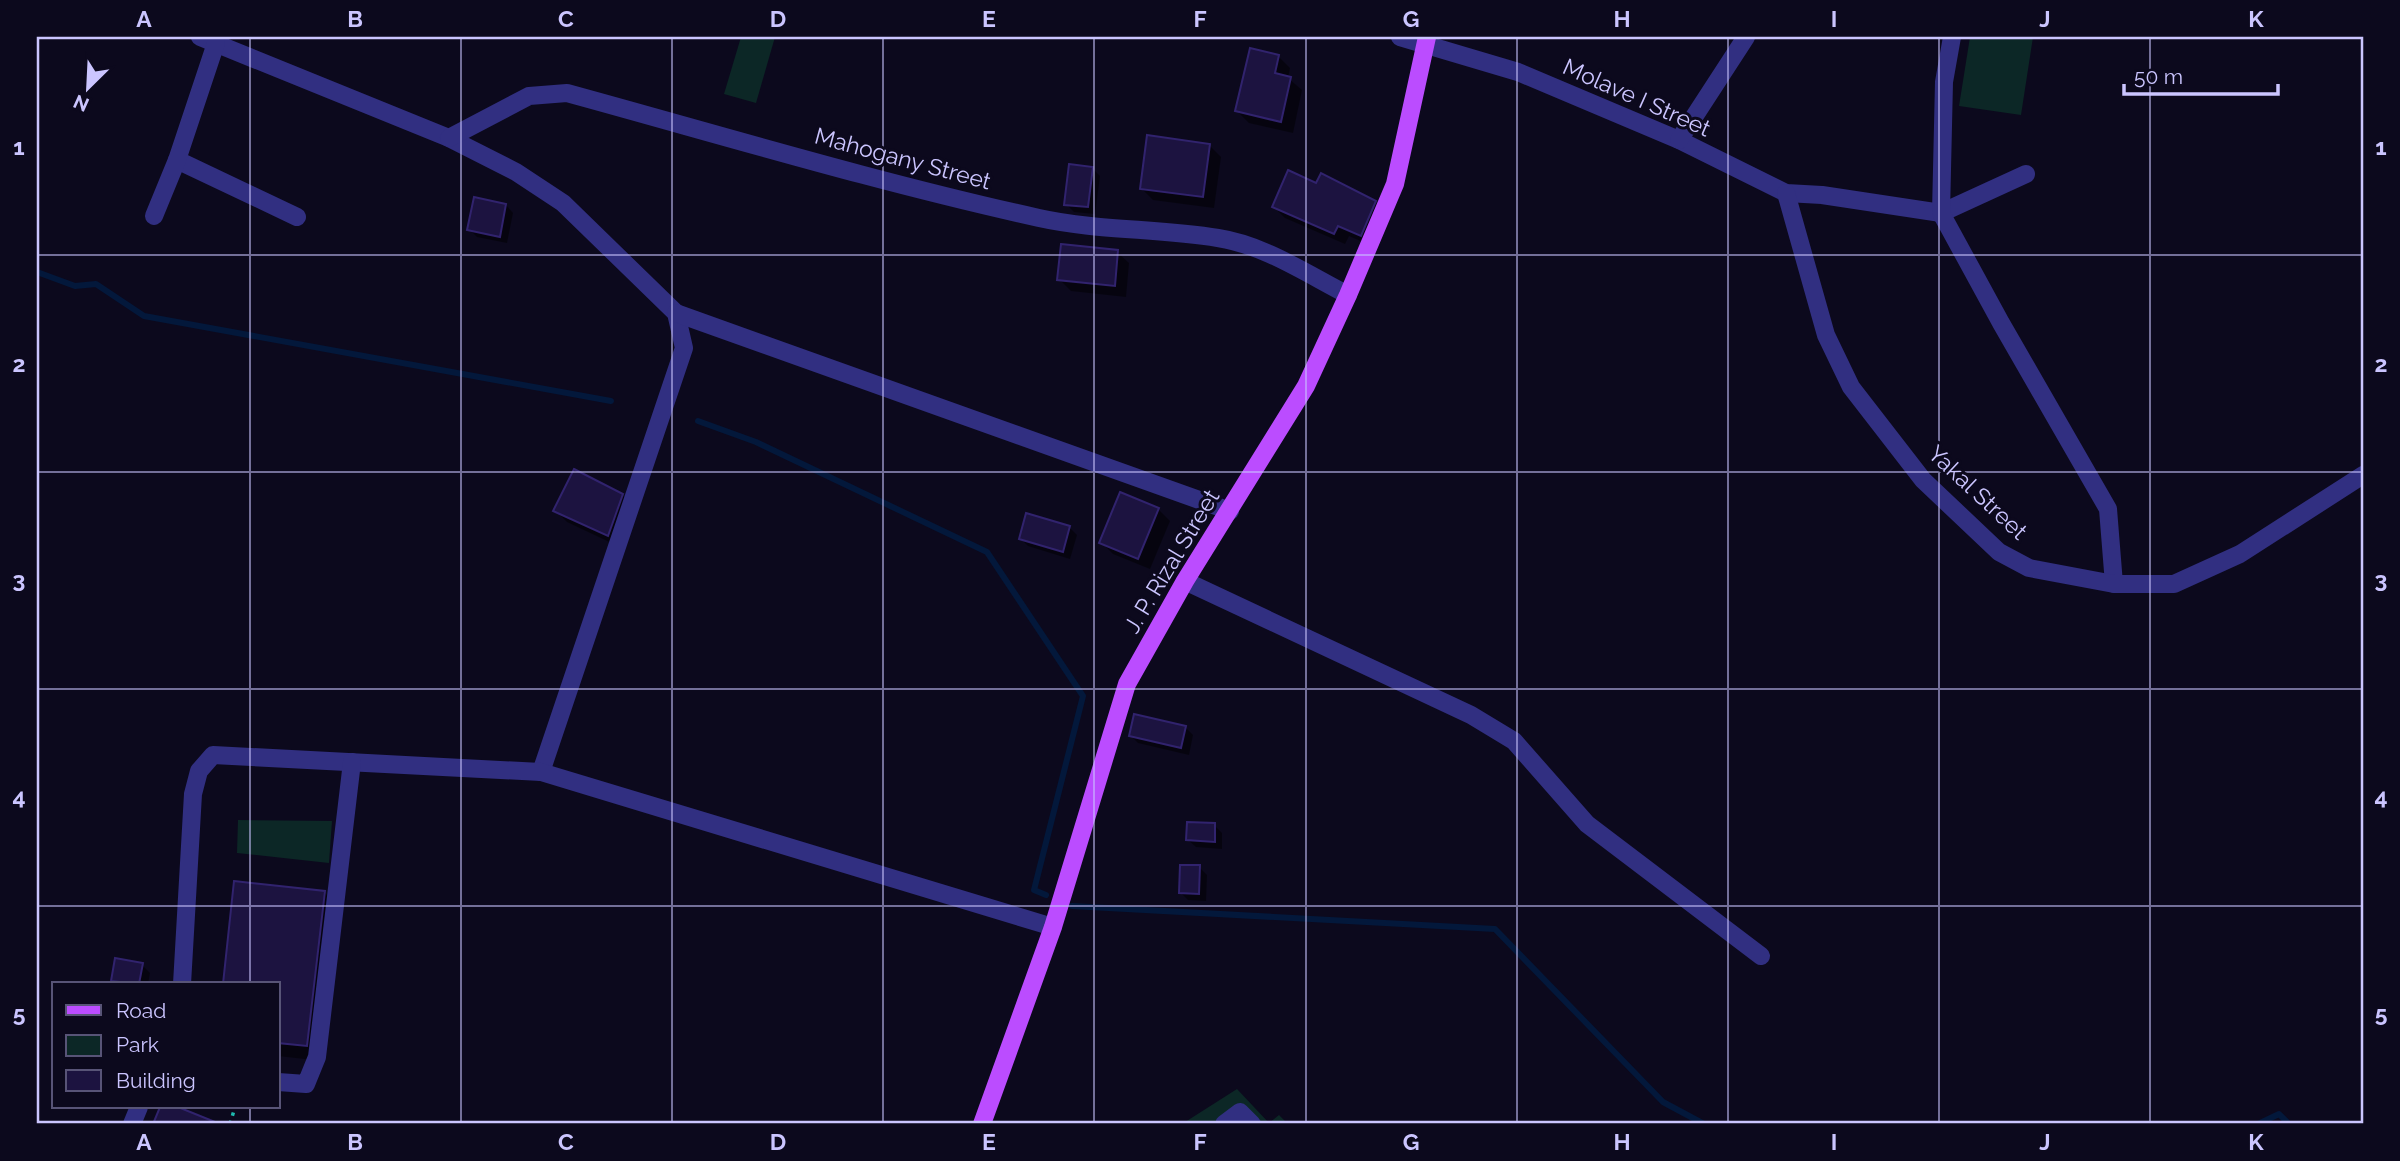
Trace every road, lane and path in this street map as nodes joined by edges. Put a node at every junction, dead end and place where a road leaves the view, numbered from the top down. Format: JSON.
{"nodes":[{"id":1,"x":1400,"y":37,"type":"edge"},
{"id":2,"x":1746,"y":37,"type":"edge"},
{"id":3,"x":1952,"y":37,"type":"edge"},
{"id":4,"x":208,"y":40,"type":"edge"},
{"id":5,"x":1426,"y":40,"type":"edge"},
{"id":6,"x":449,"y":138,"type":"junction"},
{"id":7,"x":1679,"y":140,"type":"junction"},
{"id":8,"x":177,"y":160,"type":"junction"},
{"id":9,"x":2026,"y":174,"type":"dead end"},
{"id":10,"x":1786,"y":193,"type":"junction"},
{"id":11,"x":1941,"y":214,"type":"junction"},
{"id":12,"x":154,"y":216,"type":"dead end"},
{"id":13,"x":297,"y":217,"type":"dead end"},
{"id":14,"x":1348,"y":295,"type":"junction"},
{"id":15,"x":676,"y":313,"type":"junction"},
{"id":16,"x":2363,"y":475,"type":"edge"},
{"id":17,"x":1230,"y":511,"type":"junction"},
{"id":18,"x":1185,"y":581,"type":"junction"},
{"id":19,"x":2114,"y":584,"type":"junction"},
{"id":20,"x":352,"y":762,"type":"junction"},
{"id":21,"x":541,"y":772,"type":"junction"},
{"id":22,"x":1053,"y":927,"type":"junction"},
{"id":23,"x":1761,"y":956,"type":"dead end"},
{"id":24,"x":183,"y":982,"type":"edge"},
{"id":25,"x":280,"y":1082,"type":"edge"},
{"id":26,"x":982,"y":1124,"type":"edge"},
{"id":27,"x":1224,"y":1124,"type":"edge"},
{"id":28,"x":1252,"y":1124,"type":"edge"}],
"edges":[{"from":1,"to":5,"type":"street","name":"Molave I Street"},
{"from":2,"to":7,"type":"street"},
{"from":3,"to":11,"type":"street"},
{"from":4,"to":6,"type":"street"},
{"from":4,"to":8,"type":"street"},
{"from":5,"to":7,"type":"street","name":"Molave I Street"},
{"from":5,"to":14,"type":"main road","name":"J. P. Rizal Street"},
{"from":6,"to":14,"type":"street","name":"Mahogany Street"},
{"from":6,"to":15,"type":"street"},
{"from":7,"to":10,"type":"street","name":"Molave I Street"},
{"from":8,"to":12,"type":"street"},
{"from":8,"to":13,"type":"street"},
{"from":9,"to":11,"type":"street"},
{"from":10,"to":11,"type":"street"},
{"from":10,"to":19,"type":"street","name":"Yakal Street"},
{"from":11,"to":19,"type":"street"},
{"from":14,"to":17,"type":"main road","name":"J. P. Rizal Street"},
{"from":15,"to":17,"type":"street"},
{"from":15,"to":21,"type":"street"},
{"from":16,"to":19,"type":"street","name":"Yakal Street"},
{"from":17,"to":18,"type":"main road","name":"J. P. Rizal Street"},
{"from":18,"to":22,"type":"main road","name":"J. P. Rizal Street"},
{"from":18,"to":23,"type":"street"},
{"from":20,"to":21,"type":"street"},
{"from":20,"to":24,"type":"street"},
{"from":20,"to":25,"type":"street"},
{"from":21,"to":22,"type":"street"},
{"from":22,"to":26,"type":"main road","name":"J. P. Rizal Street"},
{"from":27,"to":28,"type":"street"}]}
